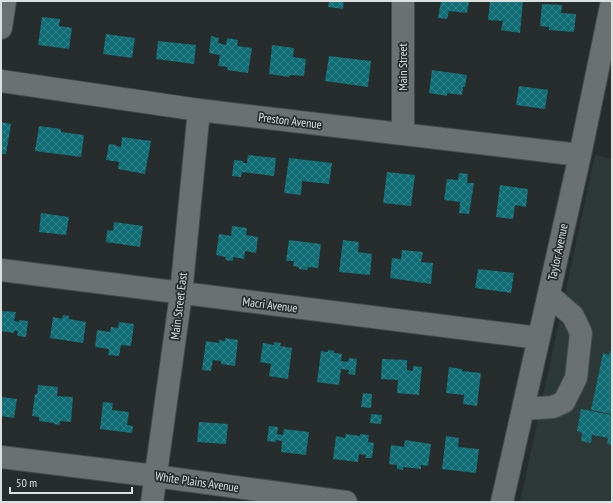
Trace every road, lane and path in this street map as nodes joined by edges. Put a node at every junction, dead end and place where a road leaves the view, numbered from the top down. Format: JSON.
{"nodes":[{"id":1,"x":5,"y":1,"type":"edge"},
{"id":2,"x":403,"y":1,"type":"edge"},
{"id":3,"x":612,"y":1,"type":"edge"},
{"id":4,"x":1,"y":28,"type":"edge"},
{"id":5,"x":1,"y":81,"type":"edge"},
{"id":6,"x":199,"y":110,"type":"junction"},
{"id":7,"x":403,"y":134,"type":"junction"},
{"id":8,"x":580,"y":155,"type":"junction"},
{"id":9,"x":1,"y":270,"type":"edge"},
{"id":10,"x":181,"y":294,"type":"junction"},
{"id":11,"x":549,"y":294,"type":"junction"},
{"id":12,"x":539,"y":338,"type":"junction"},
{"id":13,"x":523,"y":409,"type":"junction"},
{"id":14,"x":1,"y":457,"type":"edge"},
{"id":15,"x":155,"y":476,"type":"junction"},
{"id":16,"x":323,"y":501,"type":"edge"},
{"id":17,"x":152,"y":502,"type":"edge"},
{"id":18,"x":346,"y":502,"type":"edge"},
{"id":19,"x":502,"y":502,"type":"edge"}],
"edges":[{"from":1,"to":4,"type":"street"},
{"from":2,"to":7,"type":"street","name":"Main Street"},
{"from":3,"to":8,"type":"street","name":"Taylor Avenue"},
{"from":5,"to":6,"type":"street","name":"Preston Avenue"},
{"from":6,"to":7,"type":"street","name":"Preston Avenue"},
{"from":6,"to":10,"type":"street","name":"Main Street East"},
{"from":7,"to":8,"type":"street","name":"Preston Avenue"},
{"from":8,"to":11,"type":"street","name":"Taylor Avenue"},
{"from":9,"to":10,"type":"street","name":"Macri Avenue"},
{"from":10,"to":12,"type":"street","name":"Macri Avenue"},
{"from":10,"to":15,"type":"street","name":"Main Street East"},
{"from":11,"to":12,"type":"street","name":"Taylor Avenue"},
{"from":11,"to":13,"type":"street"},
{"from":12,"to":13,"type":"street","name":"Taylor Avenue"},
{"from":13,"to":19,"type":"street","name":"Taylor Avenue"},
{"from":14,"to":15,"type":"street","name":"White Plains Avenue"},
{"from":15,"to":16,"type":"street","name":"White Plains Avenue"},
{"from":15,"to":17,"type":"street","name":"Main Street East"},
{"from":16,"to":18,"type":"street","name":"White Plains Avenue"}]}
